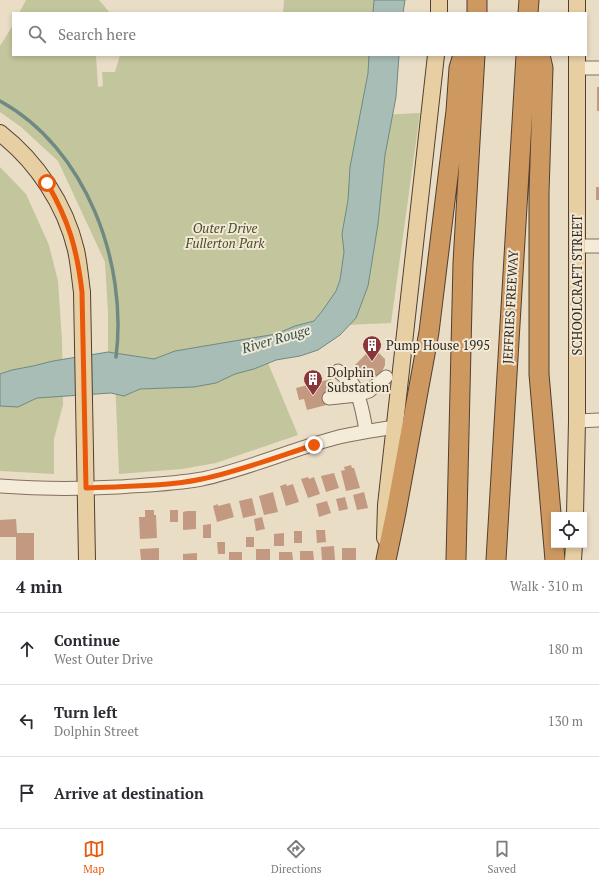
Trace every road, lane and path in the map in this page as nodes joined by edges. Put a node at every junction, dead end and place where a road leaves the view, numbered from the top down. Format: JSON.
{"nodes":[{"id":1,"x":439,"y":0,"type":"edge"},
{"id":2,"x":577,"y":0,"type":"edge"},
{"id":3,"x":438,"y":12,"type":"edge"},
{"id":4,"x":577,"y":12,"type":"edge"},
{"id":5,"x":436,"y":56,"type":"edge"},
{"id":6,"x":463,"y":56,"type":"edge"},
{"id":7,"x":475,"y":56,"type":"edge"},
{"id":8,"x":526,"y":56,"type":"edge"},
{"id":9,"x":540,"y":56,"type":"edge"},
{"id":10,"x":577,"y":62,"type":"edge"},
{"id":11,"x":599,"y":68,"type":"edge"},
{"id":12,"x":0,"y":133,"type":"edge"},
{"id":13,"x":577,"y":246,"type":"junction"},
{"id":14,"x":599,"y":246,"type":"edge"},
{"id":15,"x":338,"y":371,"type":"dead end"},
{"id":16,"x":386,"y":377,"type":"dead end"},
{"id":17,"x":357,"y":395,"type":"junction"},
{"id":18,"x":329,"y":398,"type":"dead end"},
{"id":19,"x":577,"y":420,"type":"junction"},
{"id":20,"x":599,"y":420,"type":"edge"},
{"id":21,"x":395,"y":427,"type":"junction"},
{"id":22,"x":366,"y":432,"type":"junction"},
{"id":23,"x":0,"y":486,"type":"edge"},
{"id":24,"x":86,"y":488,"type":"junction"},
{"id":25,"x":575,"y":512,"type":"edge"},
{"id":26,"x":574,"y":548,"type":"edge"},
{"id":27,"x":87,"y":560,"type":"edge"},
{"id":28,"x":385,"y":560,"type":"edge"},
{"id":29,"x":456,"y":560,"type":"edge"},
{"id":30,"x":496,"y":560,"type":"edge"},
{"id":31,"x":555,"y":560,"type":"edge"},
{"id":32,"x":573,"y":560,"type":"edge"}],
"edges":[{"from":1,"to":3,"type":"main road"},
{"from":2,"to":4,"type":"main road"},
{"from":5,"to":21,"type":"main road"},
{"from":6,"to":28,"type":"highway"},
{"from":7,"to":29,"type":"highway"},
{"from":8,"to":30,"type":"highway","name":"JEFFRIES FREEWAY"},
{"from":9,"to":31,"type":"highway"},
{"from":10,"to":11,"type":"street"},
{"from":10,"to":13,"type":"main road","name":"SCHOOLCRAFT STREET"},
{"from":12,"to":24,"type":"main road"},
{"from":13,"to":14,"type":"street"},
{"from":13,"to":19,"type":"main road","name":"SCHOOLCRAFT STREET"},
{"from":15,"to":17,"type":"street"},
{"from":16,"to":17,"type":"street"},
{"from":17,"to":18,"type":"street"},
{"from":17,"to":22,"type":"street"},
{"from":19,"to":20,"type":"street"},
{"from":19,"to":25,"type":"main road","name":"SCHOOLCRAFT STREET"},
{"from":21,"to":22,"type":"street"},
{"from":21,"to":28,"type":"main road"},
{"from":22,"to":24,"type":"street"},
{"from":23,"to":24,"type":"street"},
{"from":24,"to":27,"type":"main road"},
{"from":26,"to":32,"type":"main road"}]}
